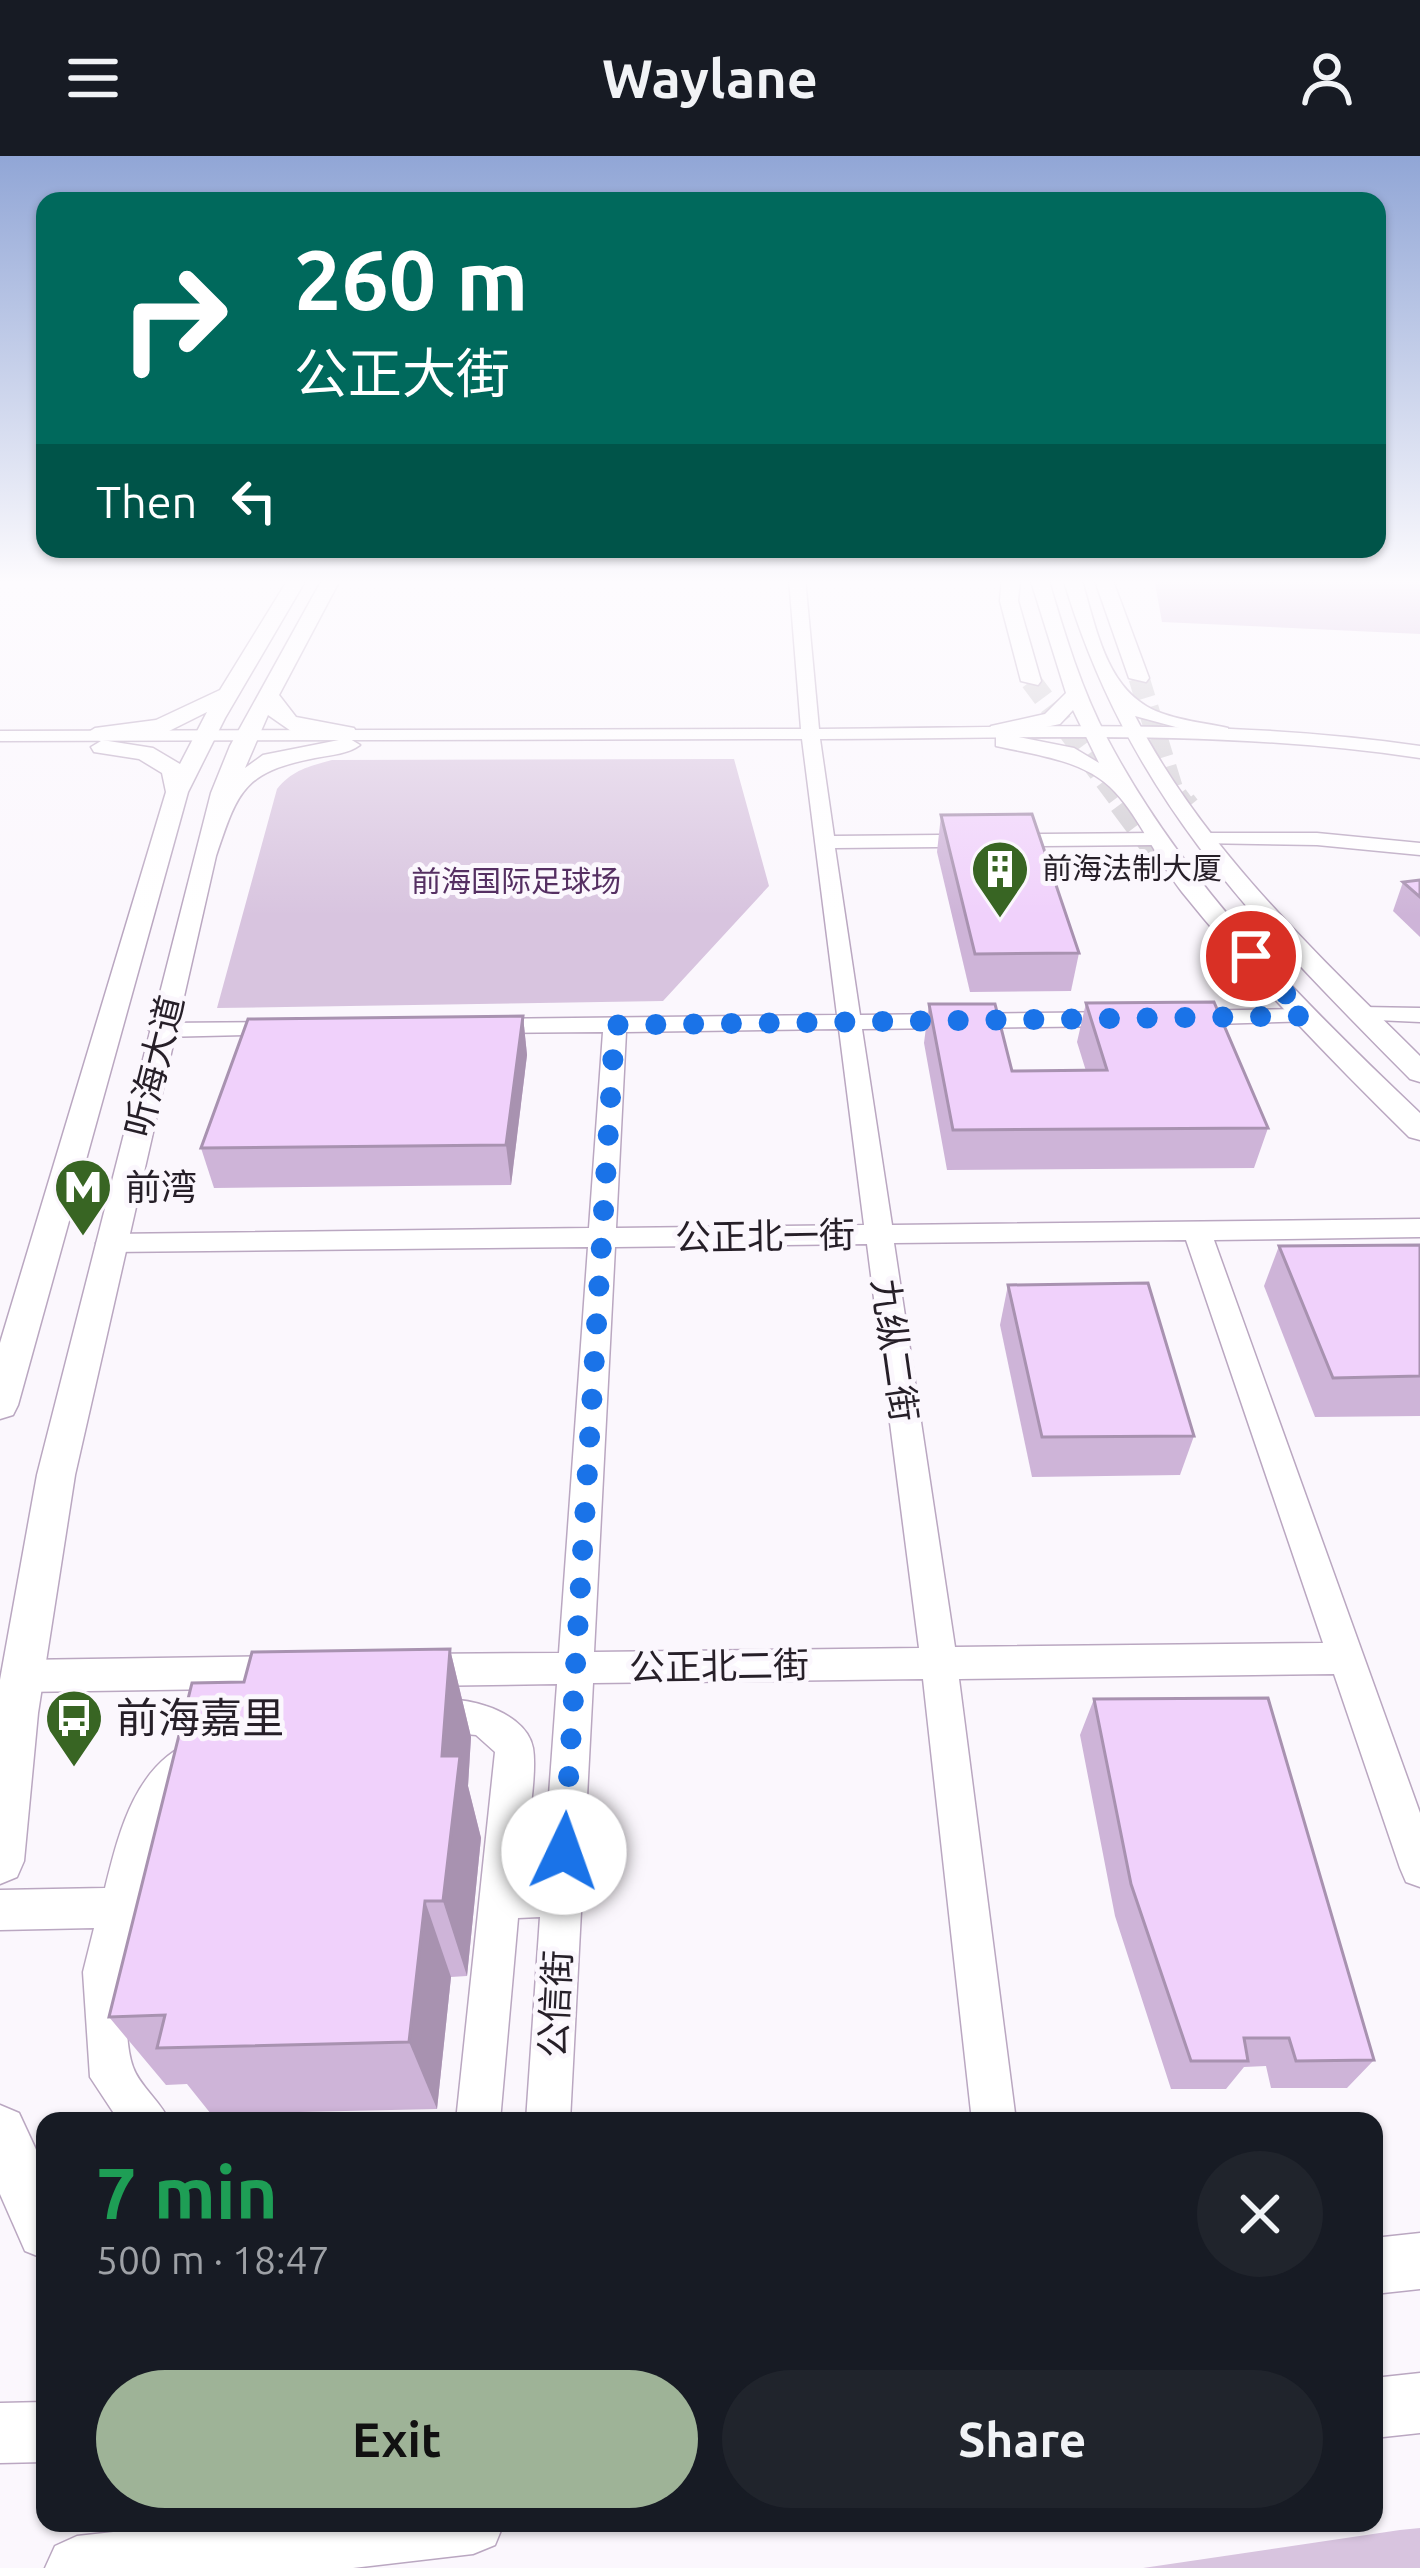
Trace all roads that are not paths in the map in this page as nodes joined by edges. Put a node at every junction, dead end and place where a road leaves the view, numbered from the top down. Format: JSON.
{"nodes":[{"id":1,"x":270,"y":691,"type":"edge"},
{"id":2,"x":807,"y":691,"type":"edge"},
{"id":3,"x":1115,"y":691,"type":"edge"},
{"id":4,"x":1078,"y":692,"type":"joint"},
{"id":5,"x":229,"y":693,"type":"joint"},
{"id":6,"x":268,"y":695,"type":"junction"},
{"id":7,"x":1117,"y":696,"type":"junction"},
{"id":8,"x":0,"y":736,"type":"edge"},
{"id":9,"x":994,"y":736,"type":"junction"},
{"id":10,"x":1095,"y":736,"type":"junction"},
{"id":11,"x":1134,"y":737,"type":"junction"},
{"id":12,"x":811,"y":738,"type":"junction"},
{"id":13,"x":1219,"y":738,"type":"junction"},
{"id":14,"x":202,"y":740,"type":"junction"},
{"id":15,"x":244,"y":740,"type":"junction"},
{"id":16,"x":352,"y":740,"type":"junction"},
{"id":17,"x":96,"y":741,"type":"junction"},
{"id":18,"x":0,"y":747,"type":"edge"},
{"id":19,"x":1420,"y":752,"type":"edge"},
{"id":20,"x":1420,"y":762,"type":"edge"},
{"id":21,"x":1162,"y":781,"type":"junction"},
{"id":22,"x":1119,"y":784,"type":"junction"},
{"id":23,"x":177,"y":791,"type":"junction"},
{"id":24,"x":223,"y":793,"type":"junction"},
{"id":25,"x":1156,"y":839,"type":"junction"},
{"id":26,"x":1204,"y":839,"type":"junction"},
{"id":27,"x":825,"y":842,"type":"junction"},
{"id":28,"x":1420,"y":849,"type":"edge"},
{"id":29,"x":1362,"y":1015,"type":"junction"},
{"id":30,"x":1420,"y":1015,"type":"edge"},
{"id":31,"x":1306,"y":1016,"type":"junction"},
{"id":32,"x":850,"y":1022,"type":"junction"},
{"id":33,"x":615,"y":1025,"type":"junction"},
{"id":34,"x":454,"y":1027,"type":"edge"},
{"id":35,"x":317,"y":1028,"type":"edge"},
{"id":36,"x":161,"y":1030,"type":"junction"},
{"id":37,"x":1420,"y":1073,"type":"edge"},
{"id":38,"x":1420,"y":1130,"type":"edge"},
{"id":39,"x":1420,"y":1228,"type":"edge"},
{"id":40,"x":1197,"y":1231,"type":"junction"},
{"id":41,"x":878,"y":1234,"type":"junction"},
{"id":42,"x":602,"y":1238,"type":"junction"},
{"id":43,"x":110,"y":1244,"type":"junction"},
{"id":44,"x":0,"y":1405,"type":"edge"},
{"id":45,"x":1345,"y":1658,"type":"junction"},
{"id":46,"x":939,"y":1664,"type":"junction"},
{"id":47,"x":575,"y":1669,"type":"junction"},
{"id":48,"x":389,"y":1671,"type":"edge"},
{"id":49,"x":320,"y":1672,"type":"edge"},
{"id":50,"x":22,"y":1676,"type":"junction"},
{"id":51,"x":380,"y":1718,"type":"edge"},
{"id":52,"x":234,"y":1733,"type":"edge"},
{"id":53,"x":0,"y":1862,"type":"edge"},
{"id":54,"x":1420,"y":1868,"type":"edge"},
{"id":55,"x":562,"y":1898,"type":"junction"},
{"id":56,"x":500,"y":1899,"type":"junction"},
{"id":57,"x":120,"y":1908,"type":"junction"},
{"id":58,"x":0,"y":1910,"type":"edge"},
{"id":59,"x":140,"y":2112,"type":"edge"},
{"id":60,"x":479,"y":2112,"type":"edge"},
{"id":61,"x":549,"y":2112,"type":"edge"},
{"id":62,"x":993,"y":2112,"type":"edge"},
{"id":63,"x":0,"y":2132,"type":"edge"},
{"id":64,"x":36,"y":2211,"type":"edge"},
{"id":65,"x":1420,"y":2261,"type":"edge"},
{"id":66,"x":1383,"y":2265,"type":"edge"},
{"id":67,"x":1420,"y":2403,"type":"edge"},
{"id":68,"x":1383,"y":2407,"type":"edge"},
{"id":69,"x":36,"y":2432,"type":"edge"},
{"id":70,"x":0,"y":2433,"type":"edge"},
{"id":71,"x":431,"y":2532,"type":"edge"},
{"id":72,"x":332,"y":2553,"type":"edge"},
{"id":73,"x":77,"y":2568,"type":"edge"}],
"edges":[{"from":1,"to":6,"type":"main road","name":"听海大道"},
{"from":2,"to":12,"type":"street","name":"九纵二街"},
{"from":3,"to":7,"type":"main road"},
{"from":4,"to":9,"type":"main road"},
{"from":4,"to":10,"type":"main road"},
{"from":5,"to":14,"type":"main road","name":"听海大道"},
{"from":5,"to":17,"type":"main road"},
{"from":6,"to":15,"type":"main road","name":"听海大道"},
{"from":6,"to":16,"type":"main road"},
{"from":7,"to":11,"type":"main road"},
{"from":7,"to":13,"type":"main road"},
{"from":8,"to":17,"type":"street"},
{"from":9,"to":10,"type":"street"},
{"from":9,"to":12,"type":"street"},
{"from":9,"to":22,"type":"main road"},
{"from":10,"to":11,"type":"street"},
{"from":10,"to":22,"type":"main road"},
{"from":11,"to":13,"type":"street"},
{"from":11,"to":21,"type":"main road"},
{"from":12,"to":16,"type":"street"},
{"from":12,"to":27,"type":"street","name":"九纵二街"},
{"from":13,"to":19,"type":"street"},
{"from":13,"to":20,"type":"street"},
{"from":13,"to":21,"type":"main road"},
{"from":14,"to":15,"type":"street"},
{"from":14,"to":17,"type":"street"},
{"from":14,"to":23,"type":"main road","name":"听海大道"},
{"from":15,"to":16,"type":"street"},
{"from":15,"to":24,"type":"main road","name":"听海大道"},
{"from":16,"to":24,"type":"main road"},
{"from":17,"to":18,"type":"street"},
{"from":17,"to":23,"type":"main road"},
{"from":21,"to":26,"type":"main road"},
{"from":22,"to":25,"type":"main road"},
{"from":23,"to":44,"type":"main road","name":"听海大道"},
{"from":24,"to":36,"type":"main road","name":"听海大道"},
{"from":25,"to":27,"type":"street"},
{"from":25,"to":31,"type":"main road"},
{"from":26,"to":28,"type":"street"},
{"from":26,"to":29,"type":"main road"},
{"from":27,"to":32,"type":"street","name":"九纵二街"},
{"from":29,"to":30,"type":"street"},
{"from":29,"to":37,"type":"main road"},
{"from":31,"to":32,"type":"street"},
{"from":31,"to":38,"type":"main road"},
{"from":32,"to":33,"type":"street"},
{"from":32,"to":41,"type":"street","name":"九纵二街"},
{"from":33,"to":34,"type":"street"},
{"from":33,"to":42,"type":"street","name":"公信街"},
{"from":35,"to":36,"type":"street"},
{"from":36,"to":43,"type":"main road","name":"听海大道"},
{"from":39,"to":40,"type":"street","name":"公正北一街"},
{"from":40,"to":41,"type":"street","name":"公正北一街"},
{"from":40,"to":45,"type":"street"},
{"from":41,"to":42,"type":"street","name":"公正北一街"},
{"from":41,"to":46,"type":"street","name":"九纵二街"},
{"from":42,"to":43,"type":"street","name":"公正北一街"},
{"from":42,"to":47,"type":"street","name":"公信街"},
{"from":43,"to":50,"type":"main road","name":"听海大道"},
{"from":45,"to":46,"type":"street","name":"公正北二街"},
{"from":45,"to":54,"type":"street"},
{"from":46,"to":47,"type":"street","name":"公正北二街"},
{"from":46,"to":62,"type":"street","name":"九纵二街"},
{"from":47,"to":48,"type":"street","name":"公正北二街"},
{"from":47,"to":55,"type":"street","name":"公信街"},
{"from":49,"to":50,"type":"street"},
{"from":50,"to":53,"type":"main road","name":"听海大道"},
{"from":51,"to":56,"type":"street"},
{"from":52,"to":57,"type":"street"},
{"from":55,"to":56,"type":"street"},
{"from":55,"to":61,"type":"street","name":"公信街"},
{"from":56,"to":60,"type":"street"},
{"from":57,"to":58,"type":"street"},
{"from":57,"to":59,"type":"street"},
{"from":63,"to":64,"type":"main road"},
{"from":65,"to":66,"type":"main road"},
{"from":67,"to":68,"type":"main road"},
{"from":69,"to":70,"type":"main road"},
{"from":71,"to":72,"type":"main road"},
{"from":72,"to":73,"type":"main road"}]}
